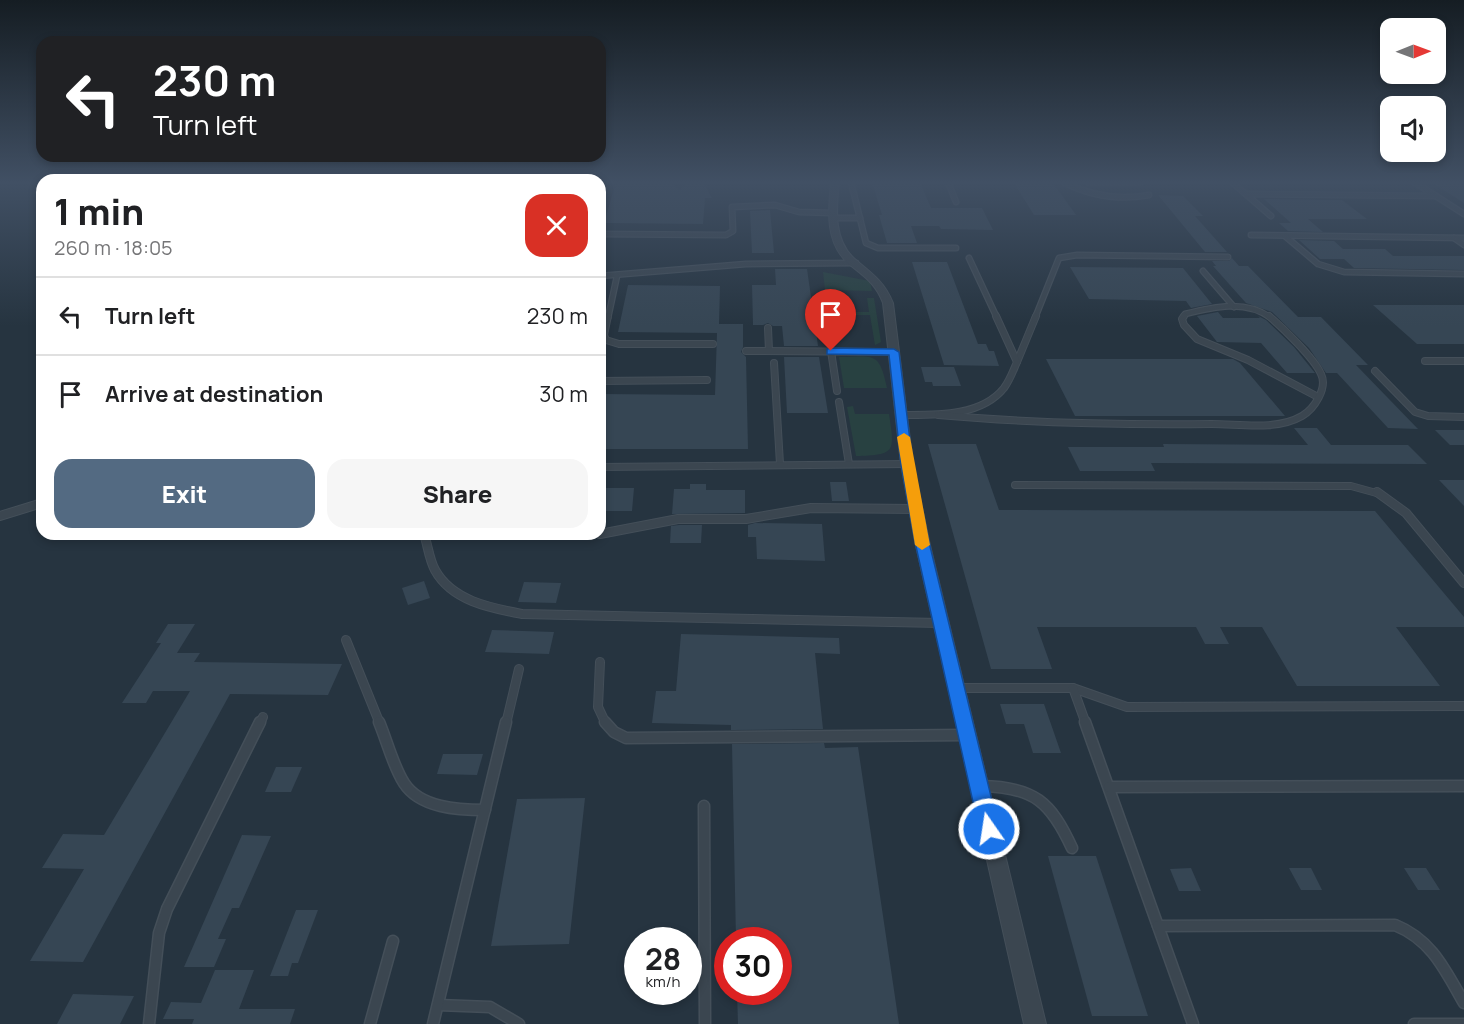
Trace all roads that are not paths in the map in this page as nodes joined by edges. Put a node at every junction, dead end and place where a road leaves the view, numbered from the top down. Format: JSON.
{"nodes":[{"id":1,"x":733,"y":230,"type":"edge"},
{"id":2,"x":836,"y":230,"type":"edge"},
{"id":3,"x":863,"y":230,"type":"edge"},
{"id":4,"x":606,"y":234,"type":"edge"},
{"id":5,"x":1251,"y":235,"type":"dead end"},
{"id":6,"x":1285,"y":236,"type":"junction"},
{"id":7,"x":1454,"y":238,"type":"junction"},
{"id":8,"x":1464,"y":238,"type":"edge"},
{"id":9,"x":1464,"y":245,"type":"edge"},
{"id":10,"x":956,"y":248,"type":"dead end"},
{"id":11,"x":1228,"y":257,"type":"dead end"},
{"id":12,"x":969,"y":258,"type":"dead end"},
{"id":13,"x":856,"y":264,"type":"junction"},
{"id":14,"x":1203,"y":272,"type":"dead end"},
{"id":15,"x":1464,"y":274,"type":"edge"},
{"id":16,"x":606,"y":276,"type":"edge"},
{"id":17,"x":617,"y":276,"type":"junction"},
{"id":18,"x":1234,"y":307,"type":"junction"},
{"id":19,"x":606,"y":319,"type":"edge"},
{"id":20,"x":768,"y":328,"type":"dead end"},
{"id":21,"x":606,"y":340,"type":"edge"},
{"id":22,"x":713,"y":344,"type":"dead end"},
{"id":23,"x":746,"y":351,"type":"dead end"},
{"id":24,"x":769,"y":351,"type":"junction"},
{"id":25,"x":831,"y":351,"type":"junction"},
{"id":26,"x":894,"y":352,"type":"junction"},
{"id":27,"x":1425,"y":361,"type":"dead end"},
{"id":28,"x":1017,"y":362,"type":"junction"},
{"id":29,"x":1464,"y":362,"type":"edge"},
{"id":30,"x":774,"y":363,"type":"dead end"},
{"id":31,"x":1375,"y":371,"type":"dead end"},
{"id":32,"x":707,"y":380,"type":"dead end"},
{"id":33,"x":606,"y":381,"type":"edge"},
{"id":34,"x":837,"y":391,"type":"dead end"},
{"id":35,"x":1318,"y":397,"type":"junction"},
{"id":36,"x":839,"y":402,"type":"dead end"},
{"id":37,"x":938,"y":415,"type":"junction"},
{"id":38,"x":901,"y":416,"type":"junction"},
{"id":39,"x":1464,"y":417,"type":"edge"},
{"id":40,"x":780,"y":464,"type":"junction"},
{"id":41,"x":849,"y":464,"type":"junction"},
{"id":42,"x":907,"y":464,"type":"junction"},
{"id":43,"x":606,"y":467,"type":"edge"},
{"id":44,"x":1015,"y":485,"type":"dead end"},
{"id":45,"x":36,"y":505,"type":"edge"},
{"id":46,"x":915,"y":509,"type":"junction"},
{"id":47,"x":0,"y":516,"type":"edge"},
{"id":48,"x":606,"y":533,"type":"edge"},
{"id":49,"x":426,"y":540,"type":"edge"},
{"id":50,"x":1464,"y":583,"type":"edge"},
{"id":51,"x":939,"y":623,"type":"junction"},
{"id":52,"x":346,"y":640,"type":"dead end"},
{"id":53,"x":600,"y":662,"type":"dead end"},
{"id":54,"x":519,"y":669,"type":"dead end"},
{"id":55,"x":955,"y":688,"type":"junction"},
{"id":56,"x":1073,"y":688,"type":"junction"},
{"id":57,"x":1464,"y":706,"type":"edge"},
{"id":58,"x":263,"y":717,"type":"dead end"},
{"id":59,"x":967,"y":735,"type":"junction"},
{"id":60,"x":979,"y":786,"type":"junction"},
{"id":61,"x":1464,"y":786,"type":"edge"},
{"id":62,"x":1109,"y":787,"type":"junction"},
{"id":63,"x":704,"y":806,"type":"dead end"},
{"id":64,"x":485,"y":810,"type":"junction"},
{"id":65,"x":1072,"y":848,"type":"dead end"},
{"id":66,"x":1158,"y":926,"type":"junction"},
{"id":67,"x":393,"y":941,"type":"dead end"},
{"id":68,"x":1464,"y":1003,"type":"edge"},
{"id":69,"x":438,"y":1005,"type":"junction"},
{"id":70,"x":148,"y":1024,"type":"edge"},
{"id":71,"x":370,"y":1024,"type":"edge"},
{"id":72,"x":433,"y":1024,"type":"edge"},
{"id":73,"x":519,"y":1024,"type":"edge"},
{"id":74,"x":705,"y":1024,"type":"edge"},
{"id":75,"x":1035,"y":1024,"type":"edge"},
{"id":76,"x":1194,"y":1024,"type":"edge"},
{"id":77,"x":1414,"y":1024,"type":"edge"},
{"id":78,"x":1464,"y":1024,"type":"edge"}],
"edges":[{"from":1,"to":4,"type":"lane"},
{"from":2,"to":13,"type":"street"},
{"from":3,"to":10,"type":"lane"},
{"from":5,"to":6,"type":"lane"},
{"from":6,"to":7,"type":"lane"},
{"from":6,"to":15,"type":"lane"},
{"from":7,"to":8,"type":"lane"},
{"from":7,"to":9,"type":"lane"},
{"from":11,"to":28,"type":"lane"},
{"from":12,"to":28,"type":"lane"},
{"from":13,"to":17,"type":"lane"},
{"from":13,"to":26,"type":"street"},
{"from":14,"to":18,"type":"lane"},
{"from":16,"to":17,"type":"lane"},
{"from":17,"to":19,"type":"lane"},
{"from":18,"to":35,"type":"lane"},
{"from":18,"to":35,"type":"lane"},
{"from":20,"to":24,"type":"lane"},
{"from":21,"to":22,"type":"lane"},
{"from":23,"to":24,"type":"lane"},
{"from":24,"to":25,"type":"lane"},
{"from":25,"to":26,"type":"lane"},
{"from":25,"to":34,"type":"lane"},
{"from":26,"to":38,"type":"street"},
{"from":27,"to":29,"type":"lane"},
{"from":28,"to":37,"type":"lane"},
{"from":30,"to":40,"type":"lane"},
{"from":31,"to":39,"type":"lane"},
{"from":32,"to":33,"type":"lane"},
{"from":35,"to":37,"type":"lane"},
{"from":36,"to":41,"type":"lane"},
{"from":37,"to":38,"type":"lane"},
{"from":38,"to":42,"type":"street"},
{"from":40,"to":41,"type":"lane"},
{"from":40,"to":43,"type":"lane"},
{"from":41,"to":42,"type":"lane"},
{"from":42,"to":46,"type":"street"},
{"from":44,"to":50,"type":"lane"},
{"from":45,"to":47,"type":"lane"},
{"from":46,"to":48,"type":"lane"},
{"from":46,"to":51,"type":"street"},
{"from":49,"to":51,"type":"lane"},
{"from":51,"to":55,"type":"street"},
{"from":52,"to":64,"type":"lane"},
{"from":53,"to":59,"type":"lane"},
{"from":54,"to":64,"type":"lane"},
{"from":55,"to":56,"type":"lane"},
{"from":55,"to":59,"type":"street"},
{"from":56,"to":57,"type":"lane"},
{"from":56,"to":62,"type":"lane"},
{"from":58,"to":70,"type":"lane"},
{"from":59,"to":60,"type":"street"},
{"from":60,"to":65,"type":"lane"},
{"from":60,"to":75,"type":"street"},
{"from":61,"to":62,"type":"lane"},
{"from":62,"to":66,"type":"lane"},
{"from":63,"to":74,"type":"lane"},
{"from":64,"to":69,"type":"lane"},
{"from":66,"to":68,"type":"lane"},
{"from":66,"to":76,"type":"lane"},
{"from":67,"to":71,"type":"lane"},
{"from":69,"to":72,"type":"lane"},
{"from":69,"to":73,"type":"lane"},
{"from":77,"to":78,"type":"lane"}]}
